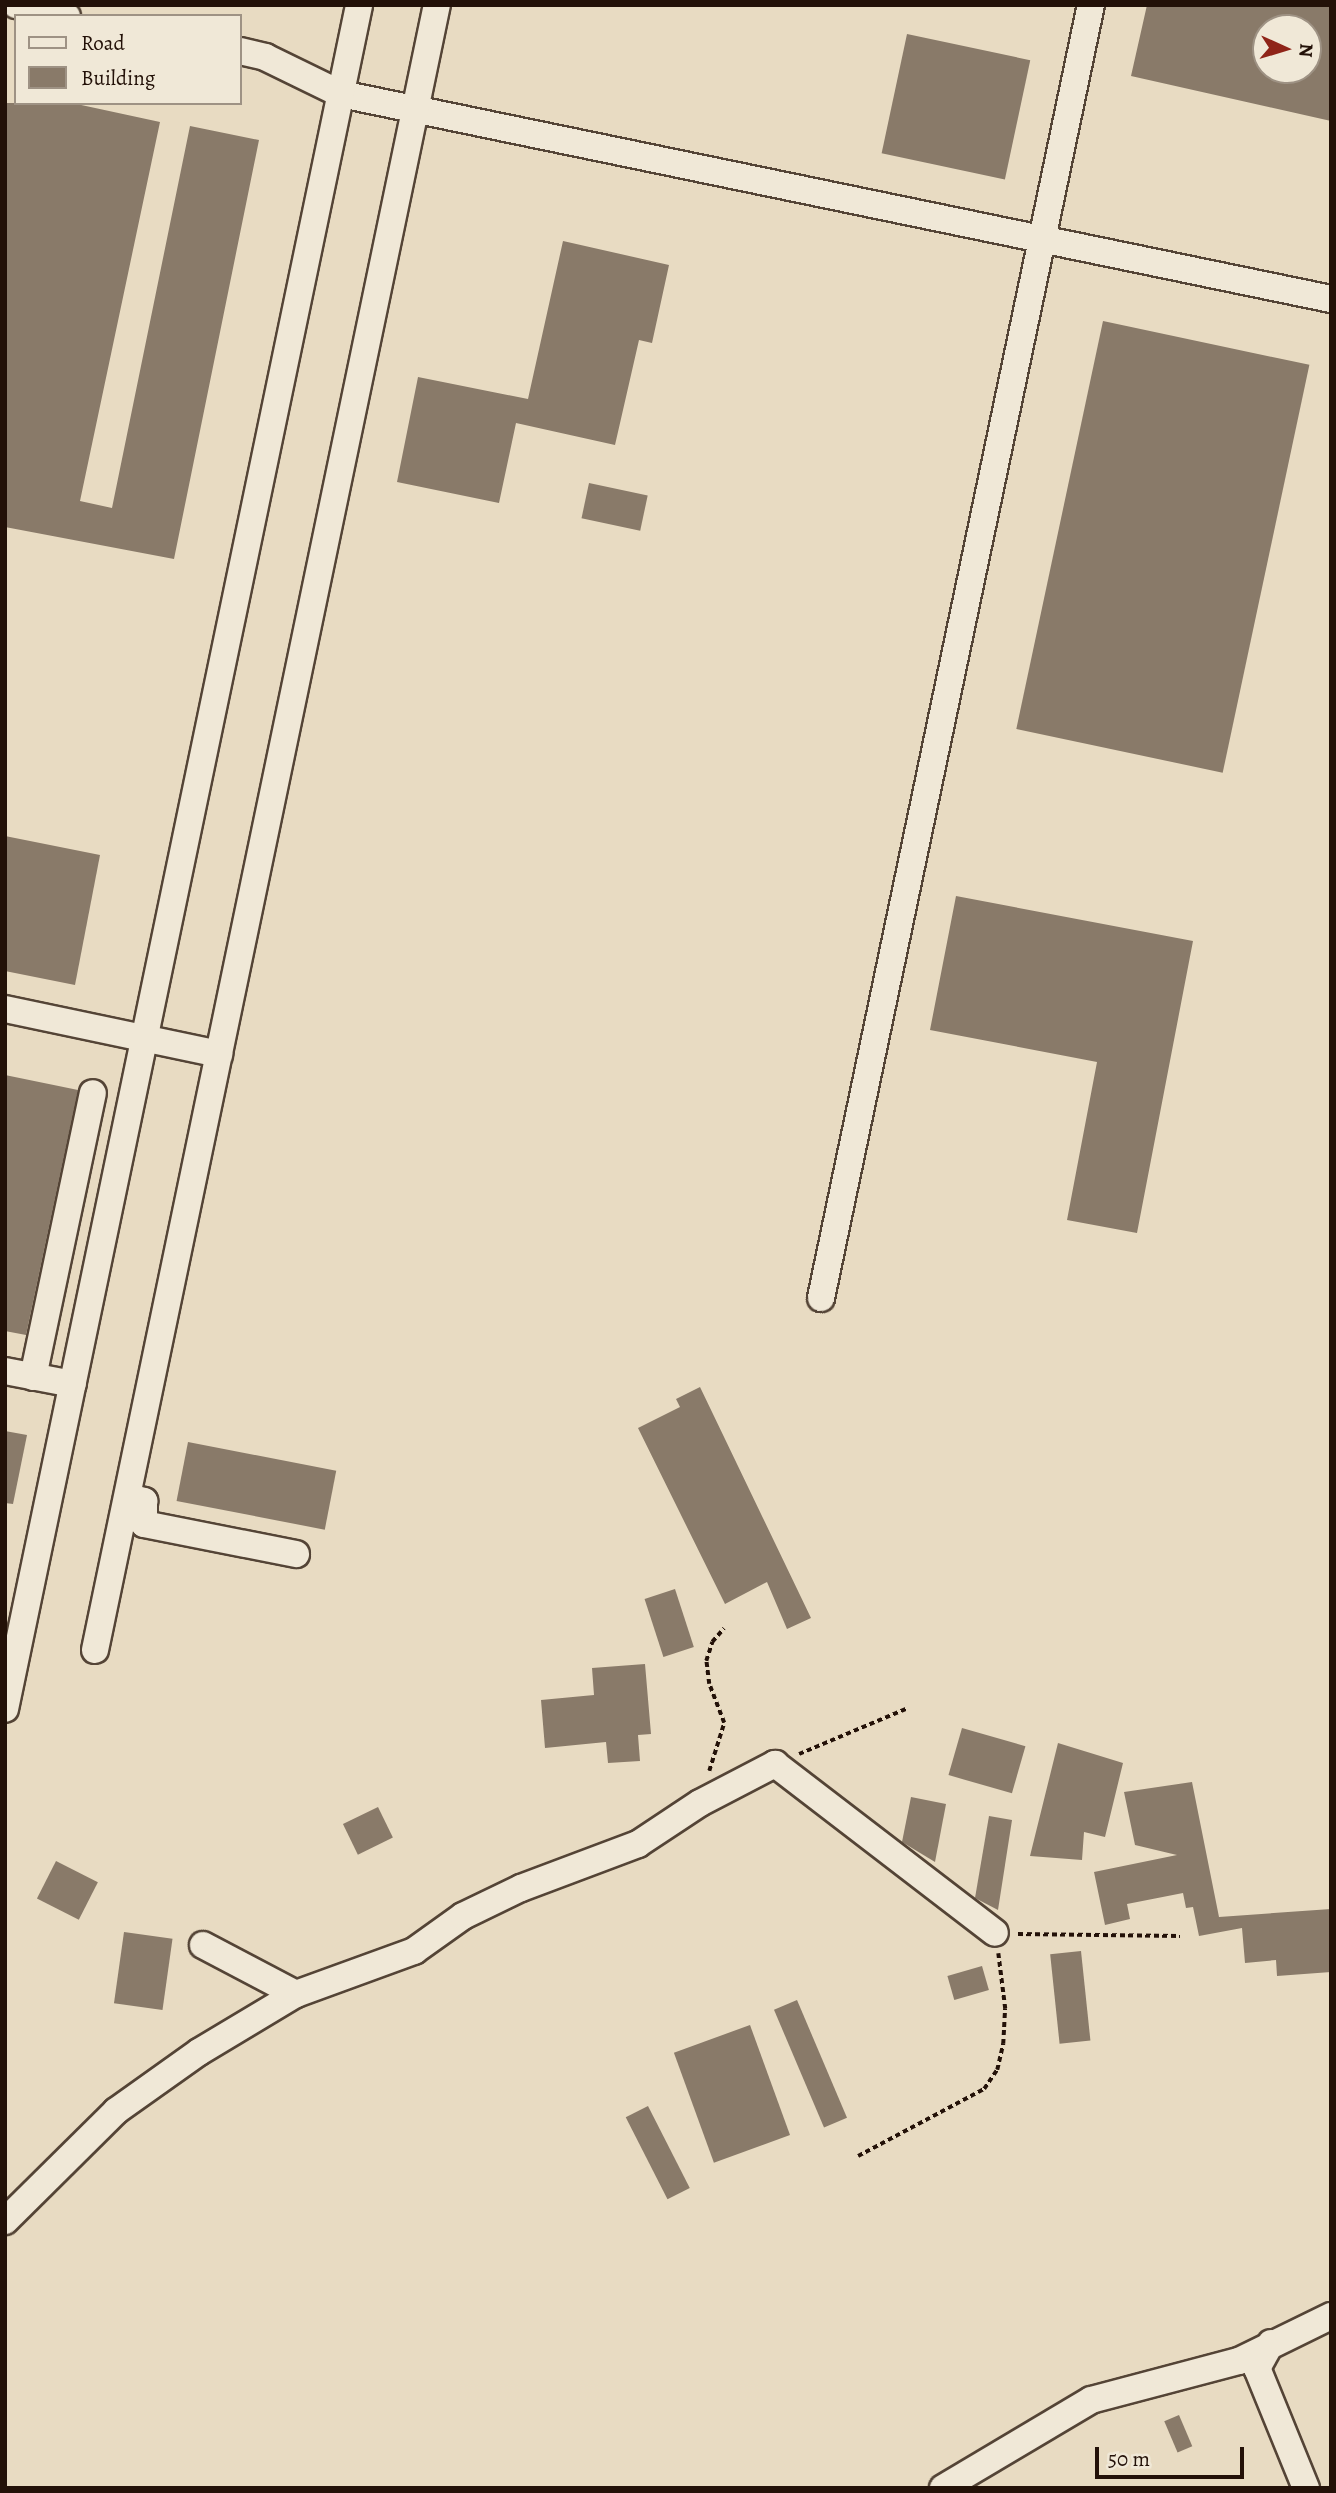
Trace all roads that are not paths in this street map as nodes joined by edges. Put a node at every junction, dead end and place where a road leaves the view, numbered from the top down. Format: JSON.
{"nodes":[{"id":1,"x":359,"y":5,"type":"edge"},
{"id":2,"x":437,"y":5,"type":"edge"},
{"id":3,"x":1091,"y":5,"type":"edge"},
{"id":4,"x":30,"y":7,"type":"edge"},
{"id":5,"x":59,"y":14,"type":"edge"},
{"id":6,"x":242,"y":51,"type":"edge"},
{"id":7,"x":341,"y":93,"type":"junction"},
{"id":8,"x":416,"y":109,"type":"junction"},
{"id":9,"x":1042,"y":239,"type":"junction"},
{"id":10,"x":1331,"y":299,"type":"edge"},
{"id":11,"x":5,"y":1009,"type":"edge"},
{"id":12,"x":144,"y":1039,"type":"junction"},
{"id":13,"x":219,"y":1054,"type":"junction"},
{"id":14,"x":93,"y":1093,"type":"dead end"},
{"id":15,"x":821,"y":1298,"type":"dead end"},
{"id":16,"x":5,"y":1371,"type":"edge"},
{"id":17,"x":33,"y":1377,"type":"junction"},
{"id":18,"x":72,"y":1384,"type":"junction"},
{"id":19,"x":127,"y":1497,"type":"junction"},
{"id":20,"x":296,"y":1554,"type":"dead end"},
{"id":21,"x":95,"y":1650,"type":"dead end"},
{"id":22,"x":5,"y":1709,"type":"edge"},
{"id":23,"x":995,"y":1933,"type":"road end"},
{"id":24,"x":204,"y":1945,"type":"dead end"},
{"id":25,"x":296,"y":1994,"type":"junction"},
{"id":26,"x":5,"y":2221,"type":"edge"},
{"id":27,"x":1331,"y":2316,"type":"edge"},
{"id":28,"x":1271,"y":2343,"type":"junction"},
{"id":29,"x":943,"y":2488,"type":"edge"},
{"id":30,"x":1306,"y":2488,"type":"edge"}],
"edges":[{"from":1,"to":7,"type":"street"},
{"from":2,"to":8,"type":"street"},
{"from":3,"to":9,"type":"street"},
{"from":4,"to":5,"type":"street"},
{"from":6,"to":7,"type":"street"},
{"from":7,"to":8,"type":"street"},
{"from":7,"to":12,"type":"street"},
{"from":8,"to":9,"type":"street"},
{"from":8,"to":13,"type":"street"},
{"from":9,"to":10,"type":"street"},
{"from":9,"to":15,"type":"street"},
{"from":11,"to":12,"type":"street"},
{"from":12,"to":13,"type":"street"},
{"from":12,"to":18,"type":"street"},
{"from":13,"to":19,"type":"street"},
{"from":14,"to":17,"type":"street"},
{"from":16,"to":17,"type":"street"},
{"from":17,"to":18,"type":"street"},
{"from":18,"to":22,"type":"street"},
{"from":19,"to":20,"type":"street"},
{"from":19,"to":21,"type":"street"},
{"from":23,"to":25,"type":"street"},
{"from":24,"to":25,"type":"street"},
{"from":25,"to":26,"type":"street"},
{"from":27,"to":28,"type":"street"},
{"from":28,"to":29,"type":"street"},
{"from":28,"to":30,"type":"street"}]}
